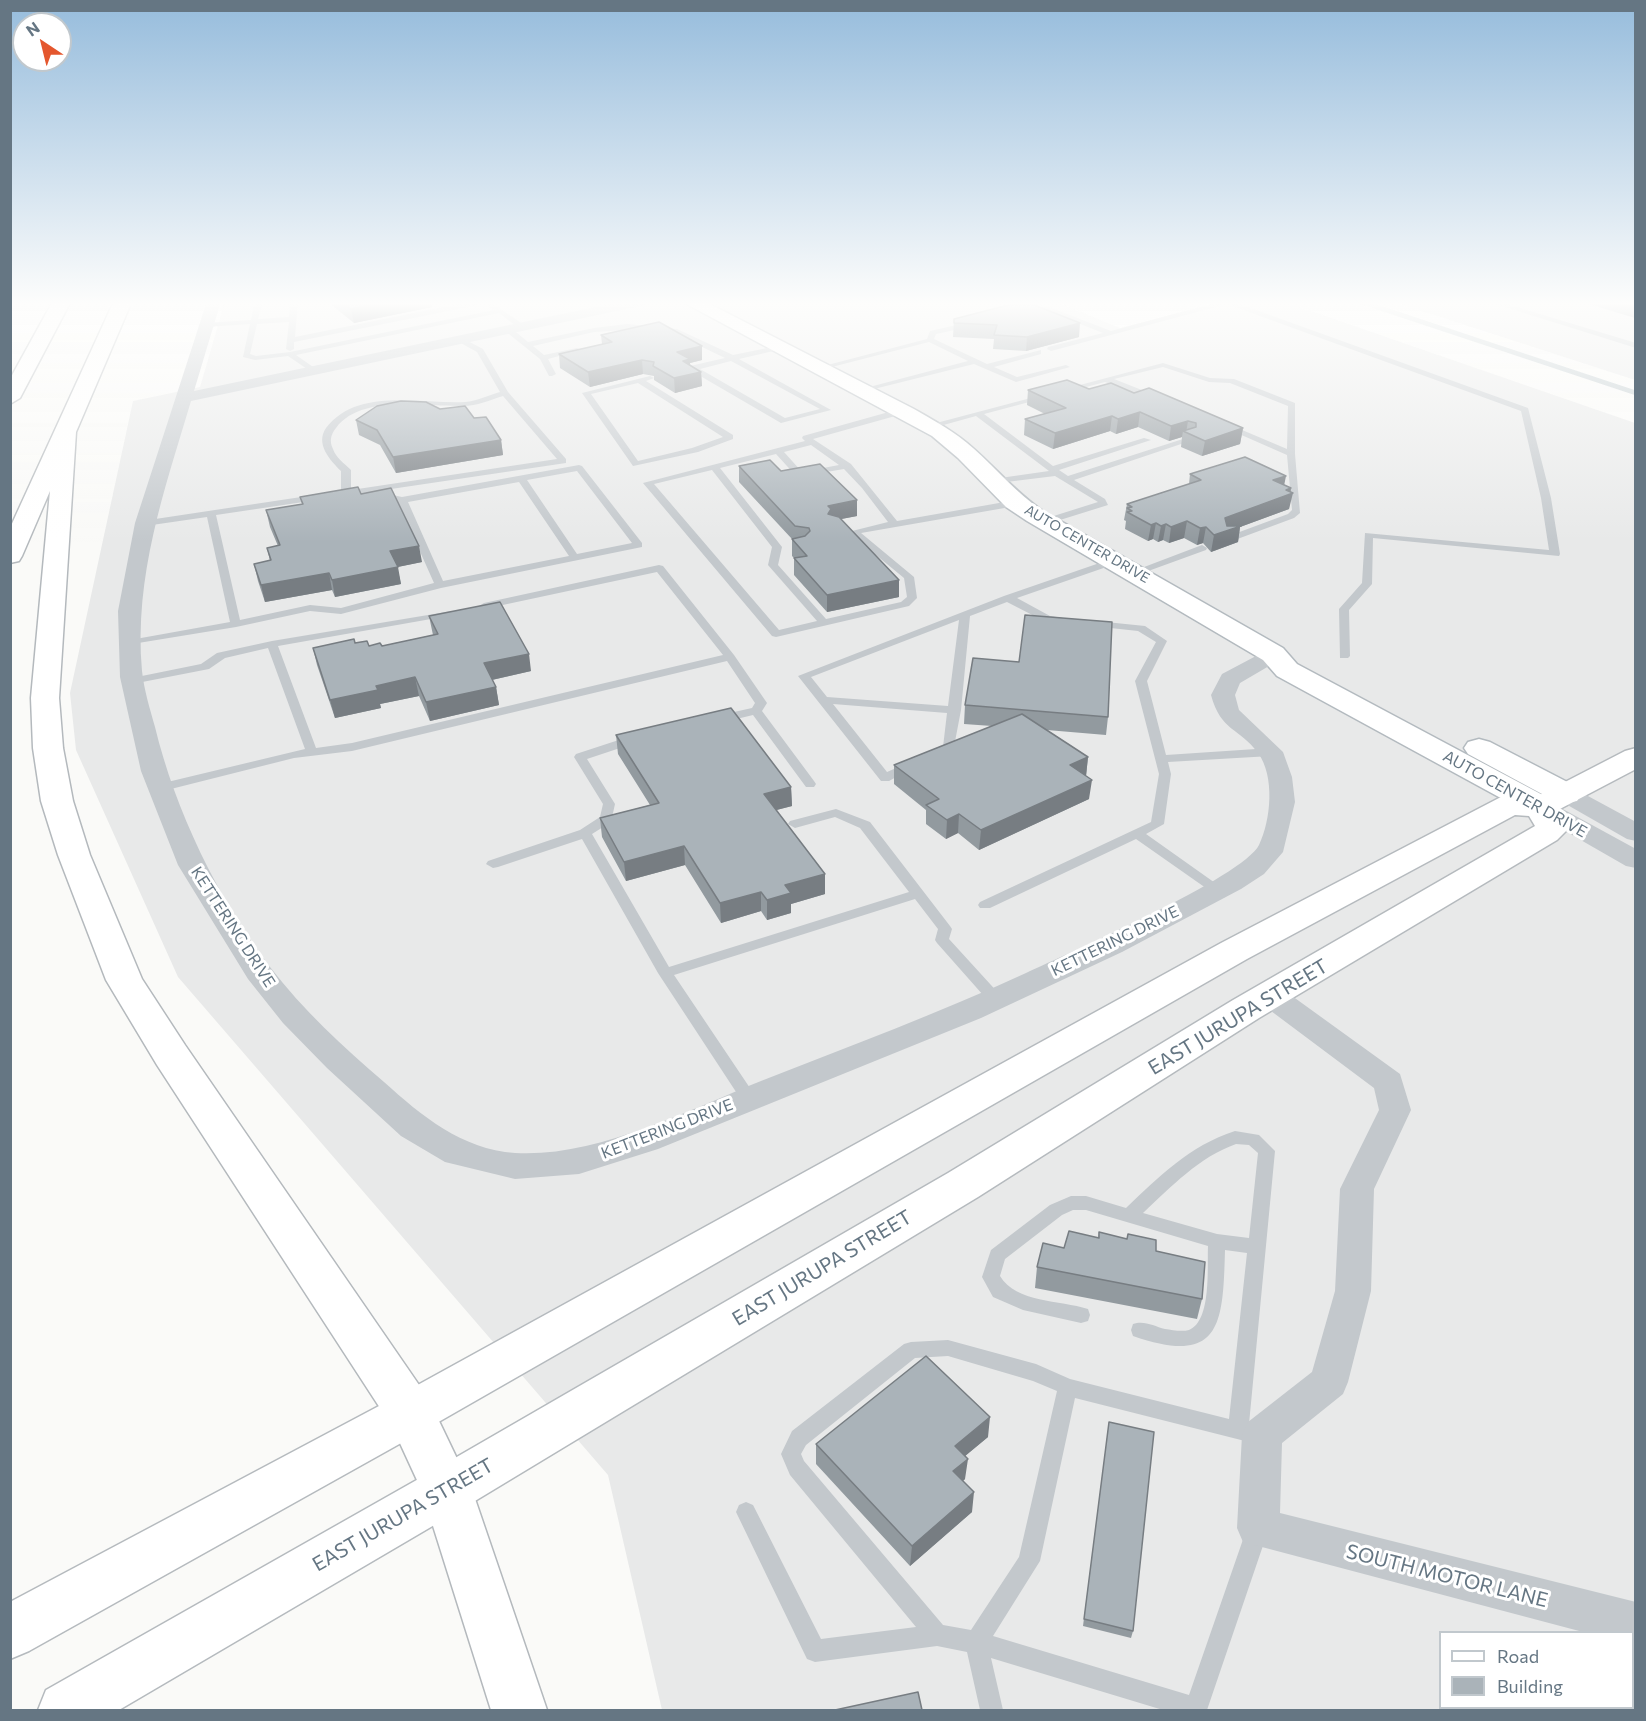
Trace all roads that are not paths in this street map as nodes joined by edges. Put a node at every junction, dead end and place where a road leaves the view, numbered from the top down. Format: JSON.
{"nodes":[{"id":1,"x":19,"y":381,"type":"edge"},
{"id":2,"x":88,"y":381,"type":"edge"},
{"id":3,"x":188,"y":381,"type":"edge"},
{"id":4,"x":263,"y":381,"type":"edge"},
{"id":5,"x":498,"y":381,"type":"edge"},
{"id":6,"x":639,"y":381,"type":"edge"},
{"id":7,"x":640,"y":381,"type":"edge"},
{"id":8,"x":711,"y":381,"type":"edge"},
{"id":9,"x":775,"y":381,"type":"edge"},
{"id":10,"x":845,"y":381,"type":"edge"},
{"id":11,"x":896,"y":381,"type":"edge"},
{"id":12,"x":1097,"y":381,"type":"edge"},
{"id":13,"x":1112,"y":381,"type":"edge"},
{"id":14,"x":1232,"y":381,"type":"edge"},
{"id":15,"x":1446,"y":381,"type":"edge"},
{"id":16,"x":862,"y":390,"type":"junction"},
{"id":17,"x":505,"y":393,"type":"junction"},
{"id":18,"x":10,"y":398,"type":"edge"},
{"id":19,"x":183,"y":398,"type":"junction"},
{"id":20,"x":1159,"y":399,"type":"edge"},
{"id":21,"x":903,"y":411,"type":"junction"},
{"id":22,"x":977,"y":413,"type":"junction"},
{"id":23,"x":1214,"y":422,"type":"edge"},
{"id":24,"x":929,"y":426,"type":"junction"},
{"id":25,"x":66,"y":433,"type":"junction"},
{"id":26,"x":1147,"y":440,"type":"dead end"},
{"id":27,"x":1189,"y":440,"type":"edge"},
{"id":28,"x":813,"y":442,"type":"junction"},
{"id":29,"x":778,"y":451,"type":"junction"},
{"id":30,"x":1292,"y":454,"type":"junction"},
{"id":31,"x":848,"y":466,"type":"junction"},
{"id":32,"x":715,"y":467,"type":"junction"},
{"id":33,"x":1054,"y":471,"type":"junction"},
{"id":34,"x":522,"y":479,"type":"junction"},
{"id":35,"x":1067,"y":480,"type":"junction"},
{"id":36,"x":993,"y":482,"type":"junction"},
{"id":37,"x":346,"y":493,"type":"junction"},
{"id":38,"x":402,"y":500,"type":"junction"},
{"id":39,"x":1016,"y":503,"type":"junction"},
{"id":40,"x":211,"y":513,"type":"junction"},
{"id":41,"x":1044,"y":522,"type":"junction"},
{"id":42,"x":145,"y":523,"type":"junction"},
{"id":43,"x":894,"y":524,"type":"junction"},
{"id":44,"x":1229,"y":539,"type":"edge"},
{"id":45,"x":1202,"y":548,"type":"edge"},
{"id":46,"x":10,"y":556,"type":"edge"},
{"id":47,"x":575,"y":558,"type":"junction"},
{"id":48,"x":1114,"y":561,"type":"junction"},
{"id":49,"x":1136,"y":572,"type":"junction"},
{"id":50,"x":440,"y":585,"type":"junction"},
{"id":51,"x":1008,"y":598,"type":"junction"},
{"id":52,"x":965,"y":615,"type":"junction"},
{"id":53,"x":824,"y":623,"type":"junction"},
{"id":54,"x":236,"y":624,"type":"junction"},
{"id":55,"x":130,"y":643,"type":"junction"},
{"id":56,"x":272,"y":644,"type":"junction"},
{"id":57,"x":1273,"y":654,"type":"junction"},
{"id":58,"x":1344,"y":656,"type":"dead end"},
{"id":59,"x":730,"y":657,"type":"junction"},
{"id":60,"x":132,"y":681,"type":"junction"},
{"id":61,"x":823,"y":700,"type":"junction"},
{"id":62,"x":955,"y":710,"type":"junction"},
{"id":63,"x":756,"y":711,"type":"junction"},
{"id":64,"x":710,"y":722,"type":"edge"},
{"id":65,"x":652,"y":735,"type":"edge"},
{"id":66,"x":312,"y":752,"type":"junction"},
{"id":67,"x":1271,"y":752,"type":"junction"},
{"id":68,"x":1635,"y":758,"type":"edge"},
{"id":69,"x":1162,"y":759,"type":"junction"},
{"id":70,"x":810,"y":784,"type":"dead end"},
{"id":71,"x":159,"y":788,"type":"junction"},
{"id":72,"x":1554,"y":801,"type":"junction"},
{"id":73,"x":795,"y":824,"type":"dead end"},
{"id":74,"x":585,"y":833,"type":"junction"},
{"id":75,"x":1635,"y":833,"type":"edge"},
{"id":76,"x":1137,"y":834,"type":"junction"},
{"id":77,"x":1635,"y":860,"type":"edge"},
{"id":78,"x":493,"y":864,"type":"dead end"},
{"id":79,"x":1218,"y":890,"type":"junction"},
{"id":80,"x":919,"y":893,"type":"junction"},
{"id":81,"x":985,"y":905,"type":"dead end"},
{"id":82,"x":665,"y":973,"type":"junction"},
{"id":83,"x":1270,"y":995,"type":"junction"},
{"id":84,"x":996,"y":1000,"type":"junction"},
{"id":85,"x":748,"y":1097,"type":"junction"},
{"id":86,"x":1129,"y":1216,"type":"junction"},
{"id":87,"x":1216,"y":1241,"type":"junction"},
{"id":88,"x":1257,"y":1247,"type":"junction"},
{"id":89,"x":1081,"y":1315,"type":"dead end"},
{"id":90,"x":1140,"y":1330,"type":"dead end"},
{"id":91,"x":1068,"y":1387,"type":"junction"},
{"id":92,"x":411,"y":1413,"type":"junction"},
{"id":93,"x":1250,"y":1433,"type":"junction"},
{"id":94,"x":447,"y":1490,"type":"junction"},
{"id":95,"x":746,"y":1512,"type":"dead end"},
{"id":96,"x":1258,"y":1528,"type":"junction"},
{"id":97,"x":1635,"y":1624,"type":"edge"},
{"id":98,"x":10,"y":1632,"type":"edge"},
{"id":99,"x":937,"y":1635,"type":"junction"},
{"id":100,"x":976,"y":1642,"type":"junction"},
{"id":101,"x":66,"y":1710,"type":"edge"},
{"id":102,"x":519,"y":1710,"type":"edge"},
{"id":103,"x":991,"y":1710,"type":"edge"},
{"id":104,"x":1196,"y":1710,"type":"edge"}],
"edges":[{"from":1,"to":18,"type":"main road"},
{"from":2,"to":25,"type":"main road"},
{"from":3,"to":19,"type":"street","name":"KETTERING DRIVE"},
{"from":4,"to":19,"type":"street"},
{"from":5,"to":17,"type":"lane"},
{"from":6,"to":7,"type":"lane"},
{"from":8,"to":9,"type":"lane"},
{"from":10,"to":16,"type":"main road","name":"AUTO CENTER DRIVE"},
{"from":11,"to":16,"type":"lane"},
{"from":12,"to":22,"type":"lane"},
{"from":13,"to":20,"type":"lane"},
{"from":14,"to":30,"type":"lane"},
{"from":15,"to":58,"type":"lane"},
{"from":16,"to":21,"type":"main road","name":"AUTO CENTER DRIVE"},
{"from":17,"to":37,"type":"lane"},
{"from":17,"to":37,"type":"lane"},
{"from":19,"to":42,"type":"street","name":"KETTERING DRIVE"},
{"from":21,"to":24,"type":"main road","name":"AUTO CENTER DRIVE"},
{"from":21,"to":28,"type":"lane"},
{"from":22,"to":24,"type":"lane"},
{"from":22,"to":33,"type":"lane"},
{"from":23,"to":30,"type":"lane"},
{"from":24,"to":36,"type":"main road","name":"AUTO CENTER DRIVE"},
{"from":25,"to":46,"type":"main road"},
{"from":25,"to":92,"type":"main road"},
{"from":26,"to":33,"type":"lane"},
{"from":27,"to":35,"type":"lane"},
{"from":28,"to":29,"type":"lane"},
{"from":28,"to":31,"type":"lane"},
{"from":29,"to":31,"type":"lane"},
{"from":29,"to":32,"type":"lane"},
{"from":30,"to":44,"type":"lane"},
{"from":31,"to":43,"type":"lane"},
{"from":32,"to":53,"type":"lane"},
{"from":32,"to":53,"type":"lane"},
{"from":33,"to":35,"type":"lane"},
{"from":33,"to":36,"type":"lane"},
{"from":34,"to":38,"type":"lane"},
{"from":34,"to":47,"type":"lane"},
{"from":34,"to":47,"type":"lane"},
{"from":35,"to":41,"type":"lane"},
{"from":36,"to":39,"type":"main road","name":"AUTO CENTER DRIVE"},
{"from":37,"to":38,"type":"lane"},
{"from":37,"to":40,"type":"lane"},
{"from":38,"to":50,"type":"lane"},
{"from":39,"to":41,"type":"main road","name":"AUTO CENTER DRIVE"},
{"from":39,"to":43,"type":"lane"},
{"from":40,"to":42,"type":"lane"},
{"from":40,"to":54,"type":"lane"},
{"from":41,"to":48,"type":"main road","name":"AUTO CENTER DRIVE"},
{"from":42,"to":55,"type":"street","name":"KETTERING DRIVE"},
{"from":43,"to":53,"type":"lane"},
{"from":45,"to":49,"type":"lane"},
{"from":47,"to":50,"type":"lane"},
{"from":48,"to":49,"type":"main road","name":"AUTO CENTER DRIVE"},
{"from":48,"to":51,"type":"lane"},
{"from":49,"to":57,"type":"main road","name":"AUTO CENTER DRIVE"},
{"from":50,"to":54,"type":"lane"},
{"from":51,"to":52,"type":"lane"},
{"from":51,"to":69,"type":"lane"},
{"from":52,"to":61,"type":"lane"},
{"from":52,"to":62,"type":"lane"},
{"from":54,"to":55,"type":"lane"},
{"from":55,"to":60,"type":"street","name":"KETTERING DRIVE"},
{"from":56,"to":59,"type":"lane"},
{"from":56,"to":60,"type":"lane"},
{"from":56,"to":66,"type":"lane"},
{"from":57,"to":67,"type":"street"},
{"from":57,"to":72,"type":"main road","name":"AUTO CENTER DRIVE"},
{"from":59,"to":63,"type":"lane"},
{"from":59,"to":66,"type":"lane"},
{"from":60,"to":71,"type":"street","name":"KETTERING DRIVE"},
{"from":61,"to":62,"type":"lane"},
{"from":61,"to":62,"type":"lane"},
{"from":63,"to":64,"type":"lane"},
{"from":63,"to":70,"type":"lane"},
{"from":65,"to":74,"type":"lane"},
{"from":66,"to":71,"type":"lane"},
{"from":67,"to":69,"type":"lane"},
{"from":67,"to":79,"type":"street","name":"KETTERING DRIVE"},
{"from":68,"to":72,"type":"main road"},
{"from":69,"to":76,"type":"lane"},
{"from":71,"to":85,"type":"street","name":"KETTERING DRIVE"},
{"from":72,"to":75,"type":"street","name":"AUTO CENTER DRIVE"},
{"from":72,"to":77,"type":"street","name":"AUTO CENTER DRIVE"},
{"from":72,"to":83,"type":"main road","name":"EAST JURUPA STREET"},
{"from":72,"to":92,"type":"main road"},
{"from":73,"to":80,"type":"lane"},
{"from":74,"to":78,"type":"lane"},
{"from":74,"to":82,"type":"lane"},
{"from":76,"to":79,"type":"lane"},
{"from":76,"to":81,"type":"lane"},
{"from":79,"to":84,"type":"street","name":"KETTERING DRIVE"},
{"from":80,"to":82,"type":"lane"},
{"from":80,"to":84,"type":"lane"},
{"from":82,"to":85,"type":"lane"},
{"from":83,"to":93,"type":"street"},
{"from":83,"to":94,"type":"main road","name":"EAST JURUPA STREET"},
{"from":84,"to":85,"type":"street","name":"KETTERING DRIVE"},
{"from":86,"to":87,"type":"lane"},
{"from":86,"to":88,"type":"lane"},
{"from":86,"to":89,"type":"lane"},
{"from":87,"to":88,"type":"lane"},
{"from":87,"to":90,"type":"lane"},
{"from":88,"to":93,"type":"lane"},
{"from":91,"to":93,"type":"lane"},
{"from":91,"to":99,"type":"lane"},
{"from":91,"to":100,"type":"lane"},
{"from":92,"to":94,"type":"main road"},
{"from":92,"to":98,"type":"main road"},
{"from":93,"to":96,"type":"street"},
{"from":94,"to":101,"type":"main road","name":"EAST JURUPA STREET"},
{"from":94,"to":102,"type":"main road"},
{"from":95,"to":99,"type":"lane"},
{"from":96,"to":97,"type":"street","name":"SOUTH MOTOR LANE"},
{"from":96,"to":104,"type":"lane"},
{"from":99,"to":100,"type":"lane"},
{"from":100,"to":103,"type":"lane"},
{"from":100,"to":104,"type":"lane"}]}
